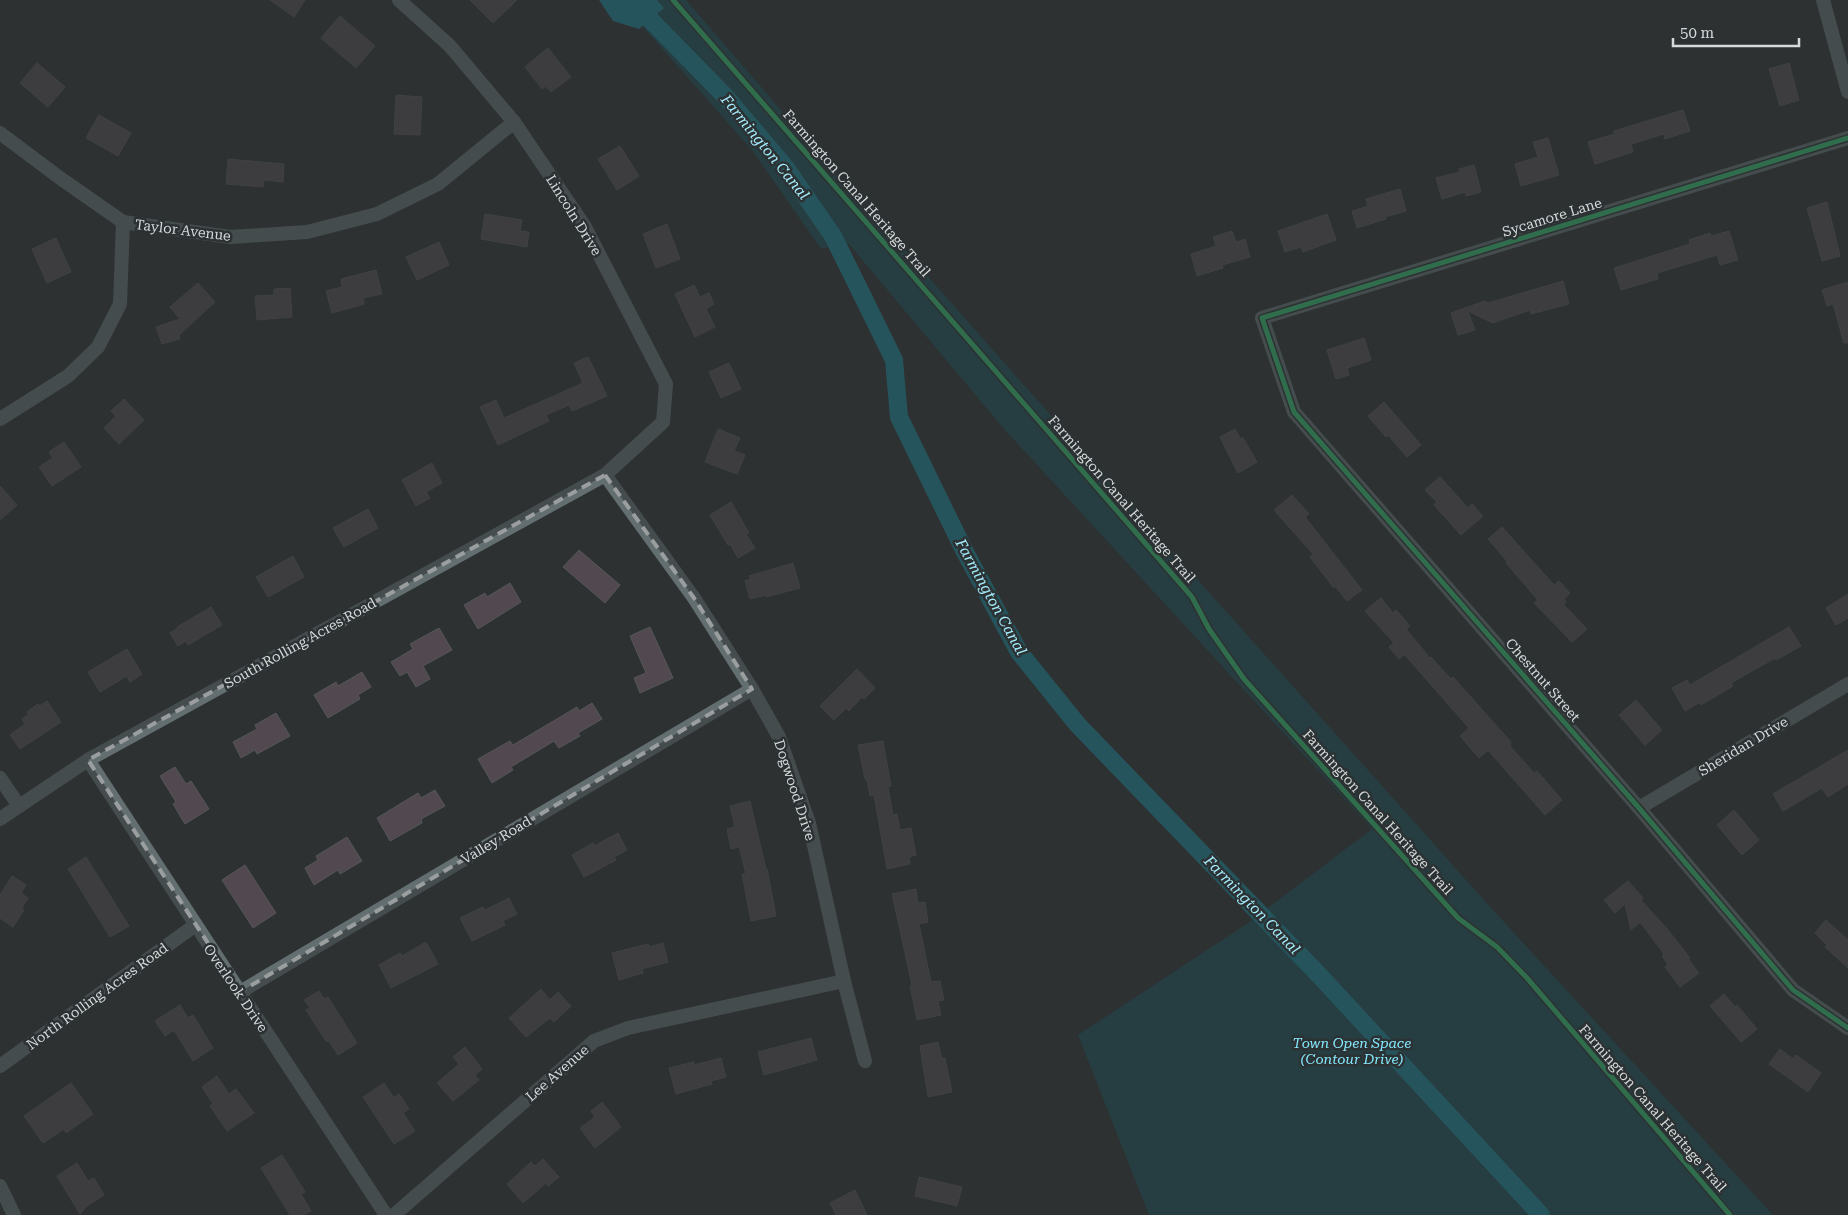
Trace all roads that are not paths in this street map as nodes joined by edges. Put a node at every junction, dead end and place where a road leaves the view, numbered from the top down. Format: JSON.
{"nodes":[{"id":1,"x":399,"y":0,"type":"edge"},
{"id":2,"x":1824,"y":0,"type":"edge"},
{"id":3,"x":1848,"y":92,"type":"edge"},
{"id":4,"x":514,"y":122,"type":"junction"},
{"id":5,"x":0,"y":133,"type":"edge"},
{"id":6,"x":1848,"y":138,"type":"edge"},
{"id":7,"x":123,"y":222,"type":"junction"},
{"id":8,"x":1262,"y":318,"type":"joint"},
{"id":9,"x":0,"y":419,"type":"edge"},
{"id":10,"x":605,"y":475,"type":"junction"},
{"id":11,"x":1848,"y":684,"type":"edge"},
{"id":12,"x":752,"y":690,"type":"junction"},
{"id":13,"x":88,"y":760,"type":"junction"},
{"id":14,"x":0,"y":778,"type":"edge"},
{"id":15,"x":18,"y":806,"type":"junction"},
{"id":16,"x":1639,"y":808,"type":"junction"},
{"id":17,"x":0,"y":819,"type":"edge"},
{"id":18,"x":194,"y":926,"type":"junction"},
{"id":19,"x":844,"y":981,"type":"junction"},
{"id":20,"x":240,"y":992,"type":"junction"},
{"id":21,"x":1848,"y":1028,"type":"edge"},
{"id":22,"x":865,"y":1061,"type":"dead end"},
{"id":23,"x":0,"y":1066,"type":"edge"},
{"id":24,"x":0,"y":1186,"type":"edge"},
{"id":25,"x":14,"y":1215,"type":"edge"},
{"id":26,"x":386,"y":1215,"type":"edge"},
{"id":27,"x":394,"y":1215,"type":"edge"}],
"edges":[{"from":1,"to":4,"type":"street","name":"Lincoln Drive"},
{"from":2,"to":3,"type":"street"},
{"from":4,"to":7,"type":"street","name":"Taylor Avenue"},
{"from":4,"to":10,"type":"street","name":"Lincoln Drive"},
{"from":5,"to":7,"type":"street","name":"Taylor Avenue"},
{"from":6,"to":8,"type":"street","name":"Sycamore Lane"},
{"from":7,"to":9,"type":"street"},
{"from":8,"to":16,"type":"street","name":"Chestnut Street"},
{"from":10,"to":12,"type":"street","name":"Dogwood Drive"},
{"from":10,"to":13,"type":"street","name":"South Rolling Acres Road"},
{"from":11,"to":16,"type":"street","name":"Sheridan Drive"},
{"from":12,"to":19,"type":"street","name":"Dogwood Drive"},
{"from":12,"to":20,"type":"street","name":"Valley Road"},
{"from":13,"to":15,"type":"street","name":"South Rolling Acres Road"},
{"from":13,"to":18,"type":"street","name":"Overlook Drive"},
{"from":14,"to":15,"type":"street"},
{"from":15,"to":17,"type":"street","name":"South Rolling Acres Road"},
{"from":16,"to":21,"type":"street","name":"Chestnut Street"},
{"from":18,"to":20,"type":"street","name":"Overlook Drive"},
{"from":18,"to":23,"type":"street","name":"North Rolling Acres Road"},
{"from":19,"to":22,"type":"street","name":"Dogwood Drive"},
{"from":19,"to":27,"type":"street","name":"Lee Avenue"},
{"from":20,"to":26,"type":"street","name":"Overlook Drive"},
{"from":24,"to":25,"type":"street"}]}
